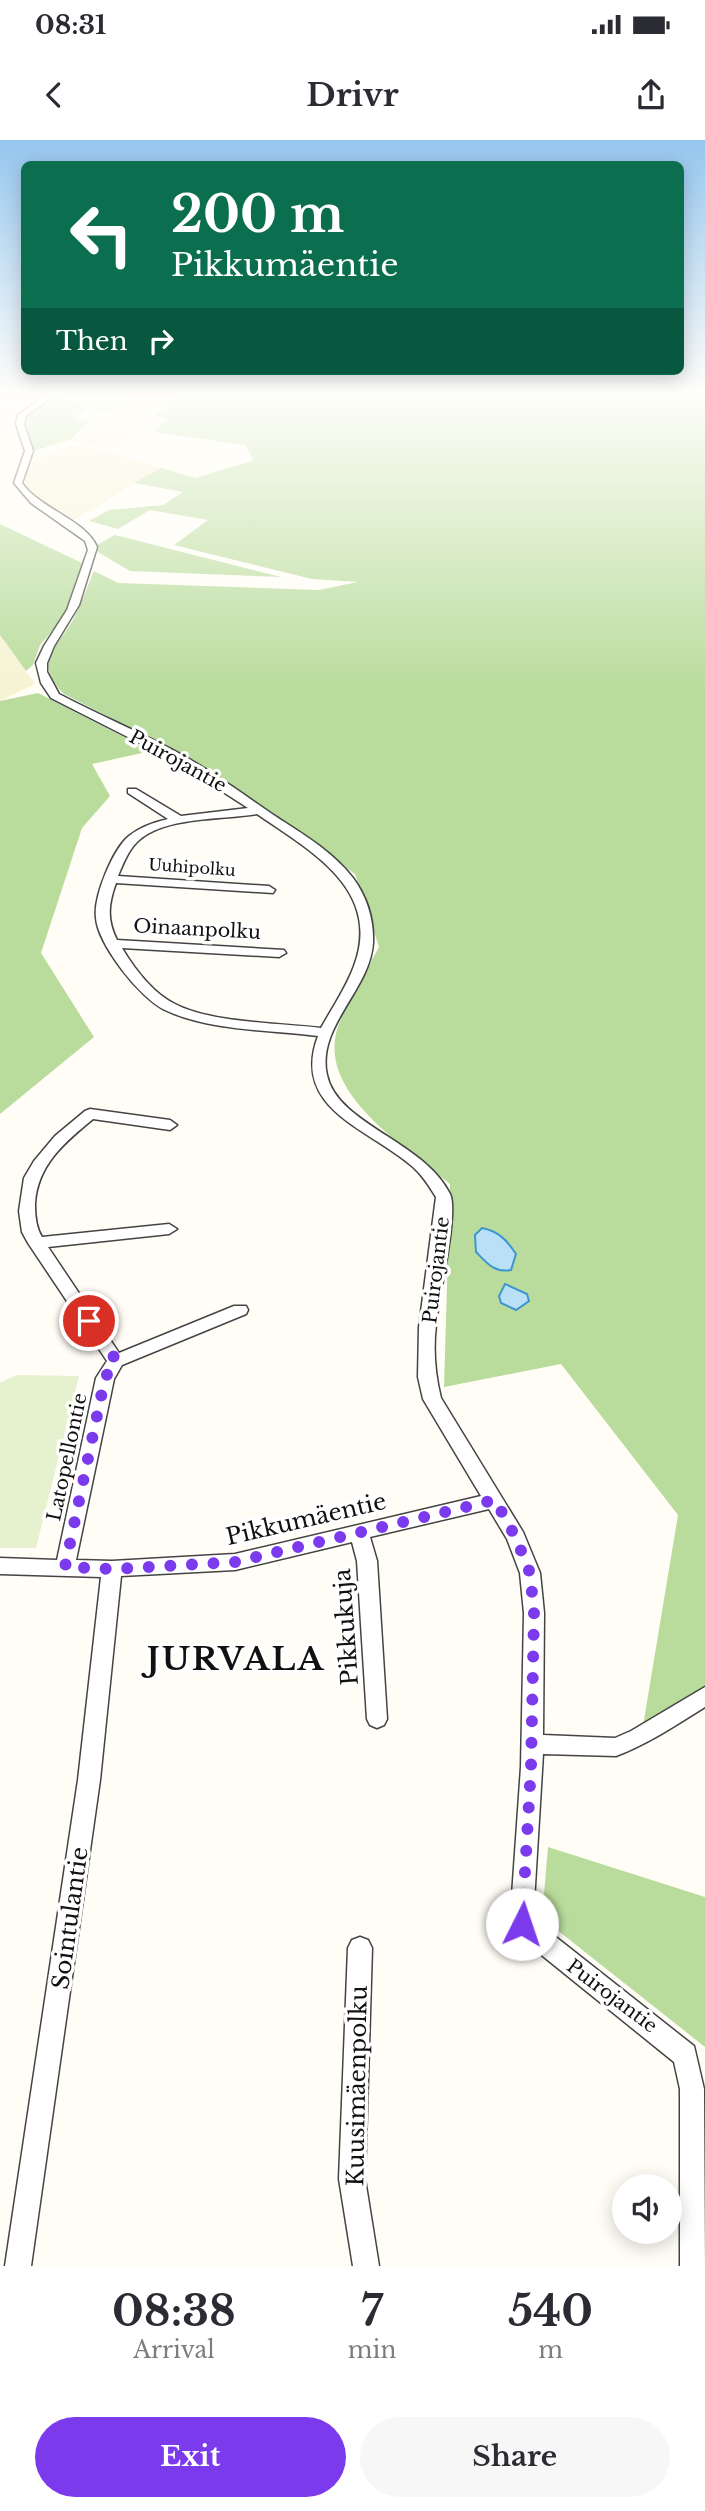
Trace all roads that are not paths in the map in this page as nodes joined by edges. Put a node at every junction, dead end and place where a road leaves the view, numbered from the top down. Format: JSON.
{"nodes":[{"id":1,"x":25,"y":492,"type":"edge"},
{"id":2,"x":132,"y":791,"type":"dead end"},
{"id":3,"x":259,"y":810,"type":"junction"},
{"id":4,"x":180,"y":821,"type":"junction"},
{"id":5,"x":112,"y":879,"type":"junction"},
{"id":6,"x":269,"y":890,"type":"dead end"},
{"id":7,"x":113,"y":944,"type":"junction"},
{"id":8,"x":279,"y":953,"type":"dead end"},
{"id":9,"x":326,"y":1032,"type":"junction"},
{"id":10,"x":170,"y":1125,"type":"dead end"},
{"id":11,"x":169,"y":1229,"type":"dead end"},
{"id":12,"x":36,"y":1243,"type":"junction"},
{"id":13,"x":240,"y":1310,"type":"dead end"},
{"id":14,"x":116,"y":1360,"type":"junction"},
{"id":15,"x":495,"y":1500,"type":"junction"},
{"id":16,"x":359,"y":1533,"type":"junction"},
{"id":17,"x":0,"y":1566,"type":"edge"},
{"id":18,"x":65,"y":1567,"type":"junction"},
{"id":19,"x":112,"y":1569,"type":"junction"},
{"id":20,"x":705,"y":1696,"type":"edge"},
{"id":21,"x":377,"y":1719,"type":"dead end"},
{"id":22,"x":531,"y":1744,"type":"junction"},
{"id":23,"x":360,"y":1948,"type":"dead end"},
{"id":24,"x":18,"y":2266,"type":"edge"},
{"id":25,"x":366,"y":2266,"type":"edge"},
{"id":26,"x":693,"y":2266,"type":"edge"}],
"edges":[{"from":1,"to":3,"type":"street","name":"Puirojantie"},
{"from":2,"to":4,"type":"street"},
{"from":3,"to":4,"type":"street"},
{"from":3,"to":9,"type":"street","name":"Puirojantie"},
{"from":4,"to":5,"type":"street"},
{"from":5,"to":6,"type":"street","name":"Uuhipolku"},
{"from":5,"to":7,"type":"street"},
{"from":7,"to":8,"type":"street","name":"Oinaanpolku"},
{"from":7,"to":9,"type":"street"},
{"from":9,"to":15,"type":"street","name":"Puirojantie"},
{"from":10,"to":12,"type":"street"},
{"from":11,"to":12,"type":"street"},
{"from":12,"to":14,"type":"street"},
{"from":13,"to":14,"type":"street"},
{"from":14,"to":18,"type":"street","name":"Latopellontie"},
{"from":15,"to":16,"type":"street","name":"Pikkumäentie"},
{"from":15,"to":22,"type":"street","name":"Puirojantie"},
{"from":16,"to":19,"type":"street","name":"Pikkumäentie"},
{"from":16,"to":21,"type":"street","name":"Pikkukuja"},
{"from":17,"to":18,"type":"street","name":"Pikkumäentie"},
{"from":18,"to":19,"type":"street","name":"Pikkumäentie"},
{"from":19,"to":24,"type":"street","name":"Sointulantie"},
{"from":20,"to":22,"type":"street"},
{"from":22,"to":26,"type":"street","name":"Puirojantie"},
{"from":23,"to":25,"type":"street","name":"Kuusimäenpolku"}]}
